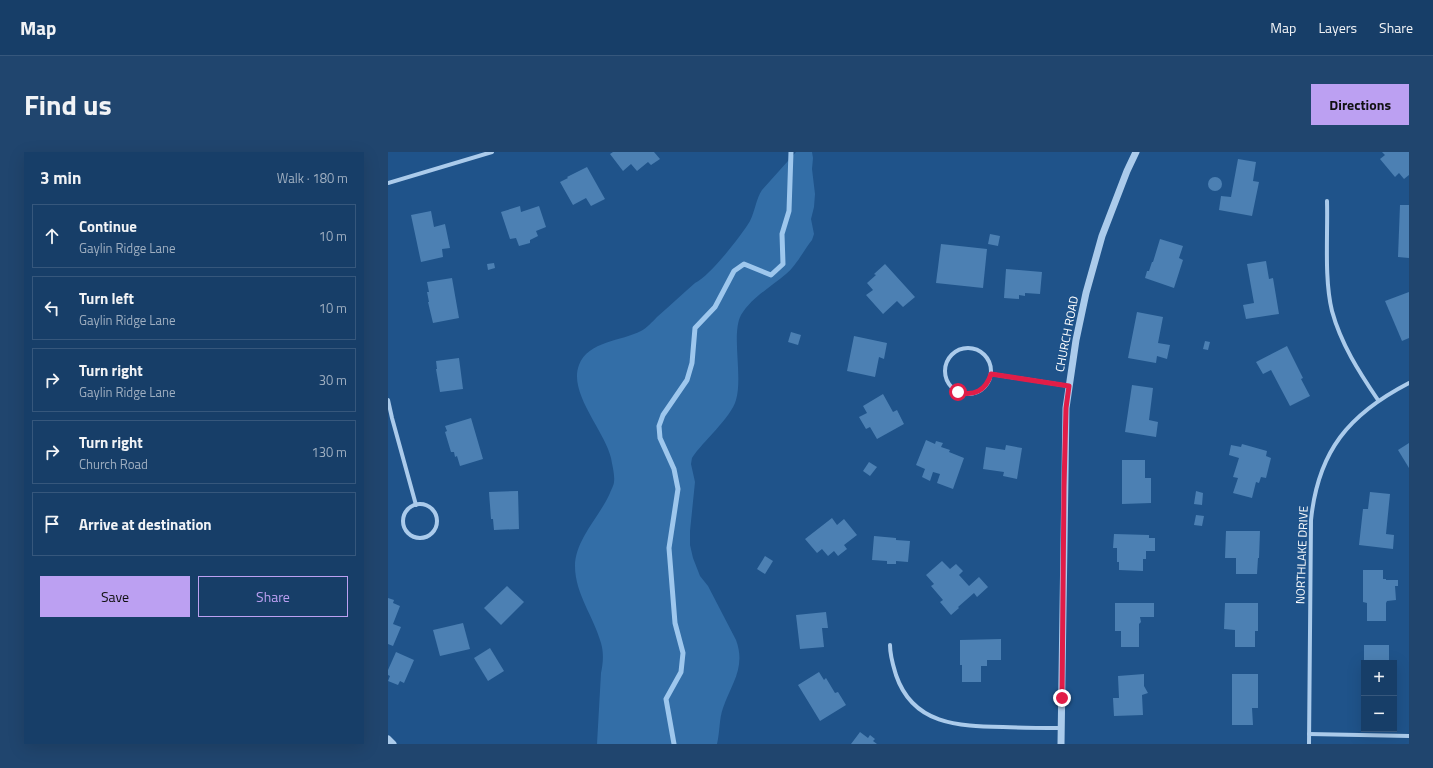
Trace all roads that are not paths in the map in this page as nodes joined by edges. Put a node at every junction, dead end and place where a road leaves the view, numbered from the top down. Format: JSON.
{"nodes":[{"id":1,"x":490,"y":152,"type":"edge"},
{"id":2,"x":1136,"y":152,"type":"edge"},
{"id":3,"x":388,"y":183,"type":"edge"},
{"id":4,"x":1327,"y":201,"type":"dead end"},
{"id":5,"x":991,"y":374,"type":"junction"},
{"id":6,"x":1409,"y":383,"type":"edge"},
{"id":7,"x":1069,"y":386,"type":"junction"},
{"id":8,"x":388,"y":400,"type":"edge"},
{"id":9,"x":1378,"y":400,"type":"junction"},
{"id":10,"x":416,"y":505,"type":"junction"},
{"id":11,"x":890,"y":645,"type":"dead end"},
{"id":12,"x":1061,"y":728,"type":"junction"},
{"id":13,"x":1309,"y":734,"type":"junction"},
{"id":14,"x":1409,"y":736,"type":"edge"},
{"id":15,"x":388,"y":739,"type":"edge"},
{"id":16,"x":393,"y":744,"type":"edge"},
{"id":17,"x":1061,"y":744,"type":"edge"},
{"id":18,"x":1309,"y":744,"type":"edge"}],
"edges":[{"from":1,"to":3,"type":"street"},
{"from":2,"to":7,"type":"street","name":"CHURCH ROAD"},
{"from":4,"to":9,"type":"street"},
{"from":5,"to":5,"type":"street"},
{"from":5,"to":7,"type":"street"},
{"from":6,"to":9,"type":"street","name":"NORTHLAKE DRIVE"},
{"from":7,"to":12,"type":"street","name":"CHURCH ROAD"},
{"from":8,"to":10,"type":"street"},
{"from":9,"to":13,"type":"street","name":"NORTHLAKE DRIVE"},
{"from":10,"to":10,"type":"street"},
{"from":11,"to":12,"type":"street"},
{"from":12,"to":17,"type":"street","name":"CHURCH ROAD"},
{"from":13,"to":14,"type":"street"},
{"from":13,"to":18,"type":"street","name":"NORTHLAKE DRIVE"},
{"from":15,"to":16,"type":"street"}]}
